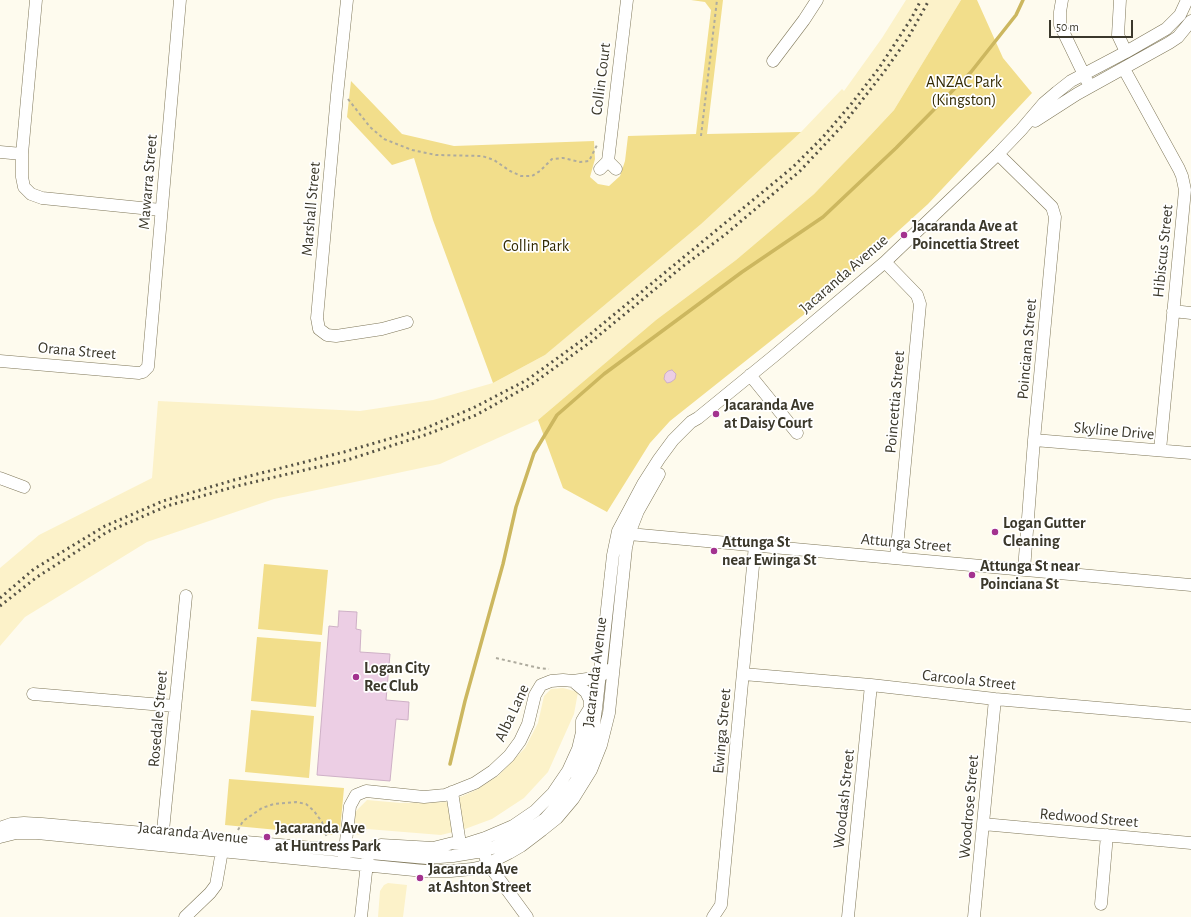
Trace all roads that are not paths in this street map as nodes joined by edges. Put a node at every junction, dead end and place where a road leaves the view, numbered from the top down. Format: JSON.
{"nodes":[{"id":1,"x":36,"y":0,"type":"edge"},
{"id":2,"x":180,"y":0,"type":"edge"},
{"id":3,"x":347,"y":0,"type":"edge"},
{"id":4,"x":627,"y":0,"type":"edge"},
{"id":5,"x":817,"y":0,"type":"edge"},
{"id":6,"x":1062,"y":0,"type":"edge"},
{"id":7,"x":1120,"y":0,"type":"edge"},
{"id":8,"x":1188,"y":0,"type":"edge"},
{"id":9,"x":1180,"y":14,"type":"junction"},
{"id":10,"x":1191,"y":20,"type":"edge"},
{"id":11,"x":1126,"y":52,"type":"junction"},
{"id":12,"x":773,"y":60,"type":"dead end"},
{"id":13,"x":1124,"y":69,"type":"junction"},
{"id":14,"x":1084,"y":74,"type":"junction"},
{"id":15,"x":1090,"y":87,"type":"junction"},
{"id":16,"x":1022,"y":130,"type":"junction"},
{"id":17,"x":0,"y":152,"type":"edge"},
{"id":18,"x":22,"y":154,"type":"junction"},
{"id":19,"x":998,"y":154,"type":"junction"},
{"id":20,"x":608,"y":166,"type":"dead end"},
{"id":21,"x":161,"y":210,"type":"junction"},
{"id":22,"x":885,"y":262,"type":"junction"},
{"id":23,"x":1173,"y":311,"type":"junction"},
{"id":24,"x":1191,"y":313,"type":"edge"},
{"id":25,"x":407,"y":322,"type":"dead end"},
{"id":26,"x":0,"y":361,"type":"edge"},
{"id":27,"x":148,"y":367,"type":"joint"},
{"id":28,"x":750,"y":375,"type":"junction"},
{"id":29,"x":797,"y":433,"type":"dead end"},
{"id":30,"x":1034,"y":440,"type":"junction"},
{"id":31,"x":1160,"y":450,"type":"junction"},
{"id":32,"x":1191,"y":453,"type":"edge"},
{"id":33,"x":0,"y":478,"type":"edge"},
{"id":34,"x":24,"y":487,"type":"dead end"},
{"id":35,"x":624,"y":533,"type":"junction"},
{"id":36,"x":755,"y":545,"type":"junction"},
{"id":37,"x":896,"y":558,"type":"junction"},
{"id":38,"x":1024,"y":570,"type":"junction"},
{"id":39,"x":1191,"y":585,"type":"edge"},
{"id":40,"x":186,"y":596,"type":"dead end"},
{"id":41,"x":618,"y":620,"type":"junction"},
{"id":42,"x":743,"y":674,"type":"junction"},
{"id":43,"x":601,"y":676,"type":"junction"},
{"id":44,"x":574,"y":681,"type":"junction"},
{"id":45,"x":871,"y":685,"type":"junction"},
{"id":46,"x":33,"y":694,"type":"dead end"},
{"id":47,"x":995,"y":699,"type":"junction"},
{"id":48,"x":175,"y":706,"type":"junction"},
{"id":49,"x":593,"y":709,"type":"junction"},
{"id":50,"x":1191,"y":716,"type":"edge"},
{"id":51,"x":452,"y":792,"type":"junction"},
{"id":52,"x":983,"y":824,"type":"junction"},
{"id":53,"x":0,"y":828,"type":"edge"},
{"id":54,"x":1107,"y":836,"type":"junction"},
{"id":55,"x":0,"y":837,"type":"edge"},
{"id":56,"x":162,"y":840,"type":"junction"},
{"id":57,"x":1191,"y":843,"type":"edge"},
{"id":58,"x":460,"y":844,"type":"junction"},
{"id":59,"x":223,"y":846,"type":"junction"},
{"id":60,"x":345,"y":851,"type":"junction"},
{"id":61,"x":483,"y":851,"type":"junction"},
{"id":62,"x":368,"y":854,"type":"junction"},
{"id":63,"x":488,"y":863,"type":"junction"},
{"id":64,"x":344,"y":864,"type":"junction"},
{"id":65,"x":367,"y":866,"type":"junction"},
{"id":66,"x":1101,"y":904,"type":"dead end"},
{"id":67,"x":185,"y":917,"type":"edge"},
{"id":68,"x":361,"y":917,"type":"edge"},
{"id":69,"x":527,"y":917,"type":"edge"},
{"id":70,"x":713,"y":917,"type":"edge"},
{"id":71,"x":848,"y":917,"type":"edge"},
{"id":72,"x":974,"y":917,"type":"edge"}],
"edges":[{"from":1,"to":18,"type":"street"},
{"from":2,"to":21,"type":"street","name":"Mawarra Street"},
{"from":3,"to":25,"type":"street","name":"Marshall Street"},
{"from":4,"to":20,"type":"street","name":"Collin Court"},
{"from":5,"to":12,"type":"street"},
{"from":6,"to":14,"type":"street"},
{"from":7,"to":11,"type":"street"},
{"from":8,"to":9,"type":"street","name":"Jacaranda Avenue"},
{"from":9,"to":10,"type":"street"},
{"from":9,"to":11,"type":"street","name":"Jacaranda Avenue"},
{"from":10,"to":13,"type":"street","name":"Jacaranda Avenue"},
{"from":11,"to":14,"type":"street","name":"Jacaranda Avenue"},
{"from":13,"to":15,"type":"street","name":"Jacaranda Avenue"},
{"from":13,"to":23,"type":"street","name":"Hibiscus Street"},
{"from":14,"to":15,"type":"street"},
{"from":14,"to":16,"type":"street","name":"Jacaranda Avenue"},
{"from":15,"to":16,"type":"street","name":"Jacaranda Avenue"},
{"from":16,"to":19,"type":"street","name":"Jacaranda Avenue"},
{"from":17,"to":18,"type":"street"},
{"from":18,"to":21,"type":"street"},
{"from":19,"to":22,"type":"street","name":"Jacaranda Avenue"},
{"from":19,"to":30,"type":"street","name":"Poinciana Street"},
{"from":21,"to":27,"type":"street","name":"Mawarra Street"},
{"from":22,"to":28,"type":"street","name":"Jacaranda Avenue"},
{"from":22,"to":37,"type":"street","name":"Poincettia Street"},
{"from":23,"to":24,"type":"street"},
{"from":23,"to":31,"type":"street","name":"Hibiscus Street"},
{"from":26,"to":27,"type":"street","name":"Orana Street"},
{"from":28,"to":29,"type":"street"},
{"from":28,"to":35,"type":"street","name":"Jacaranda Avenue"},
{"from":30,"to":31,"type":"street","name":"Skyline Drive"},
{"from":30,"to":38,"type":"street","name":"Poinciana Street"},
{"from":31,"to":32,"type":"street","name":"Skyline Drive"},
{"from":33,"to":34,"type":"street"},
{"from":35,"to":36,"type":"street","name":"Attunga Street"},
{"from":35,"to":41,"type":"street","name":"Jacaranda Avenue"},
{"from":35,"to":43,"type":"street","name":"Jacaranda Avenue"},
{"from":36,"to":37,"type":"street","name":"Attunga Street"},
{"from":36,"to":42,"type":"street","name":"Ewinga Street"},
{"from":37,"to":38,"type":"street","name":"Attunga Street"},
{"from":38,"to":39,"type":"street","name":"Attunga Street"},
{"from":40,"to":48,"type":"street","name":"Rosedale Street"},
{"from":41,"to":43,"type":"street"},
{"from":41,"to":63,"type":"street","name":"Jacaranda Avenue"},
{"from":42,"to":45,"type":"street","name":"Carcoola Street"},
{"from":42,"to":70,"type":"street","name":"Ewinga Street"},
{"from":43,"to":44,"type":"street","name":"Alba Lane"},
{"from":43,"to":49,"type":"street","name":"Jacaranda Avenue"},
{"from":44,"to":49,"type":"street"},
{"from":44,"to":51,"type":"street","name":"Alba Lane"},
{"from":45,"to":47,"type":"street","name":"Carcoola Street"},
{"from":45,"to":71,"type":"street","name":"Woodash Street"},
{"from":46,"to":48,"type":"street"},
{"from":47,"to":50,"type":"street","name":"Carcoola Street"},
{"from":47,"to":52,"type":"street","name":"Woodrose Street"},
{"from":48,"to":56,"type":"street","name":"Rosedale Street"},
{"from":49,"to":58,"type":"street"},
{"from":49,"to":61,"type":"street","name":"Jacaranda Avenue"},
{"from":51,"to":58,"type":"street"},
{"from":51,"to":60,"type":"street","name":"Alba Lane"},
{"from":52,"to":54,"type":"street","name":"Redwood Street"},
{"from":52,"to":72,"type":"street","name":"Woodrose Street"},
{"from":53,"to":56,"type":"street","name":"Jacaranda Avenue"},
{"from":54,"to":57,"type":"street","name":"Redwood Street"},
{"from":54,"to":66,"type":"street"},
{"from":55,"to":56,"type":"street","name":"Jacaranda Avenue"},
{"from":56,"to":59,"type":"street","name":"Jacaranda Avenue"},
{"from":58,"to":62,"type":"street"},
{"from":59,"to":60,"type":"street","name":"Jacaranda Avenue"},
{"from":59,"to":64,"type":"street","name":"Jacaranda Avenue"},
{"from":59,"to":67,"type":"street"},
{"from":60,"to":62,"type":"street","name":"Jacaranda Avenue"},
{"from":60,"to":64,"type":"street","name":"Alba Lane"},
{"from":61,"to":62,"type":"street","name":"Jacaranda Avenue"},
{"from":61,"to":63,"type":"street"},
{"from":62,"to":65,"type":"street"},
{"from":63,"to":65,"type":"street","name":"Jacaranda Avenue"},
{"from":63,"to":69,"type":"street"},
{"from":64,"to":65,"type":"street","name":"Jacaranda Avenue"},
{"from":65,"to":68,"type":"street"}]}
